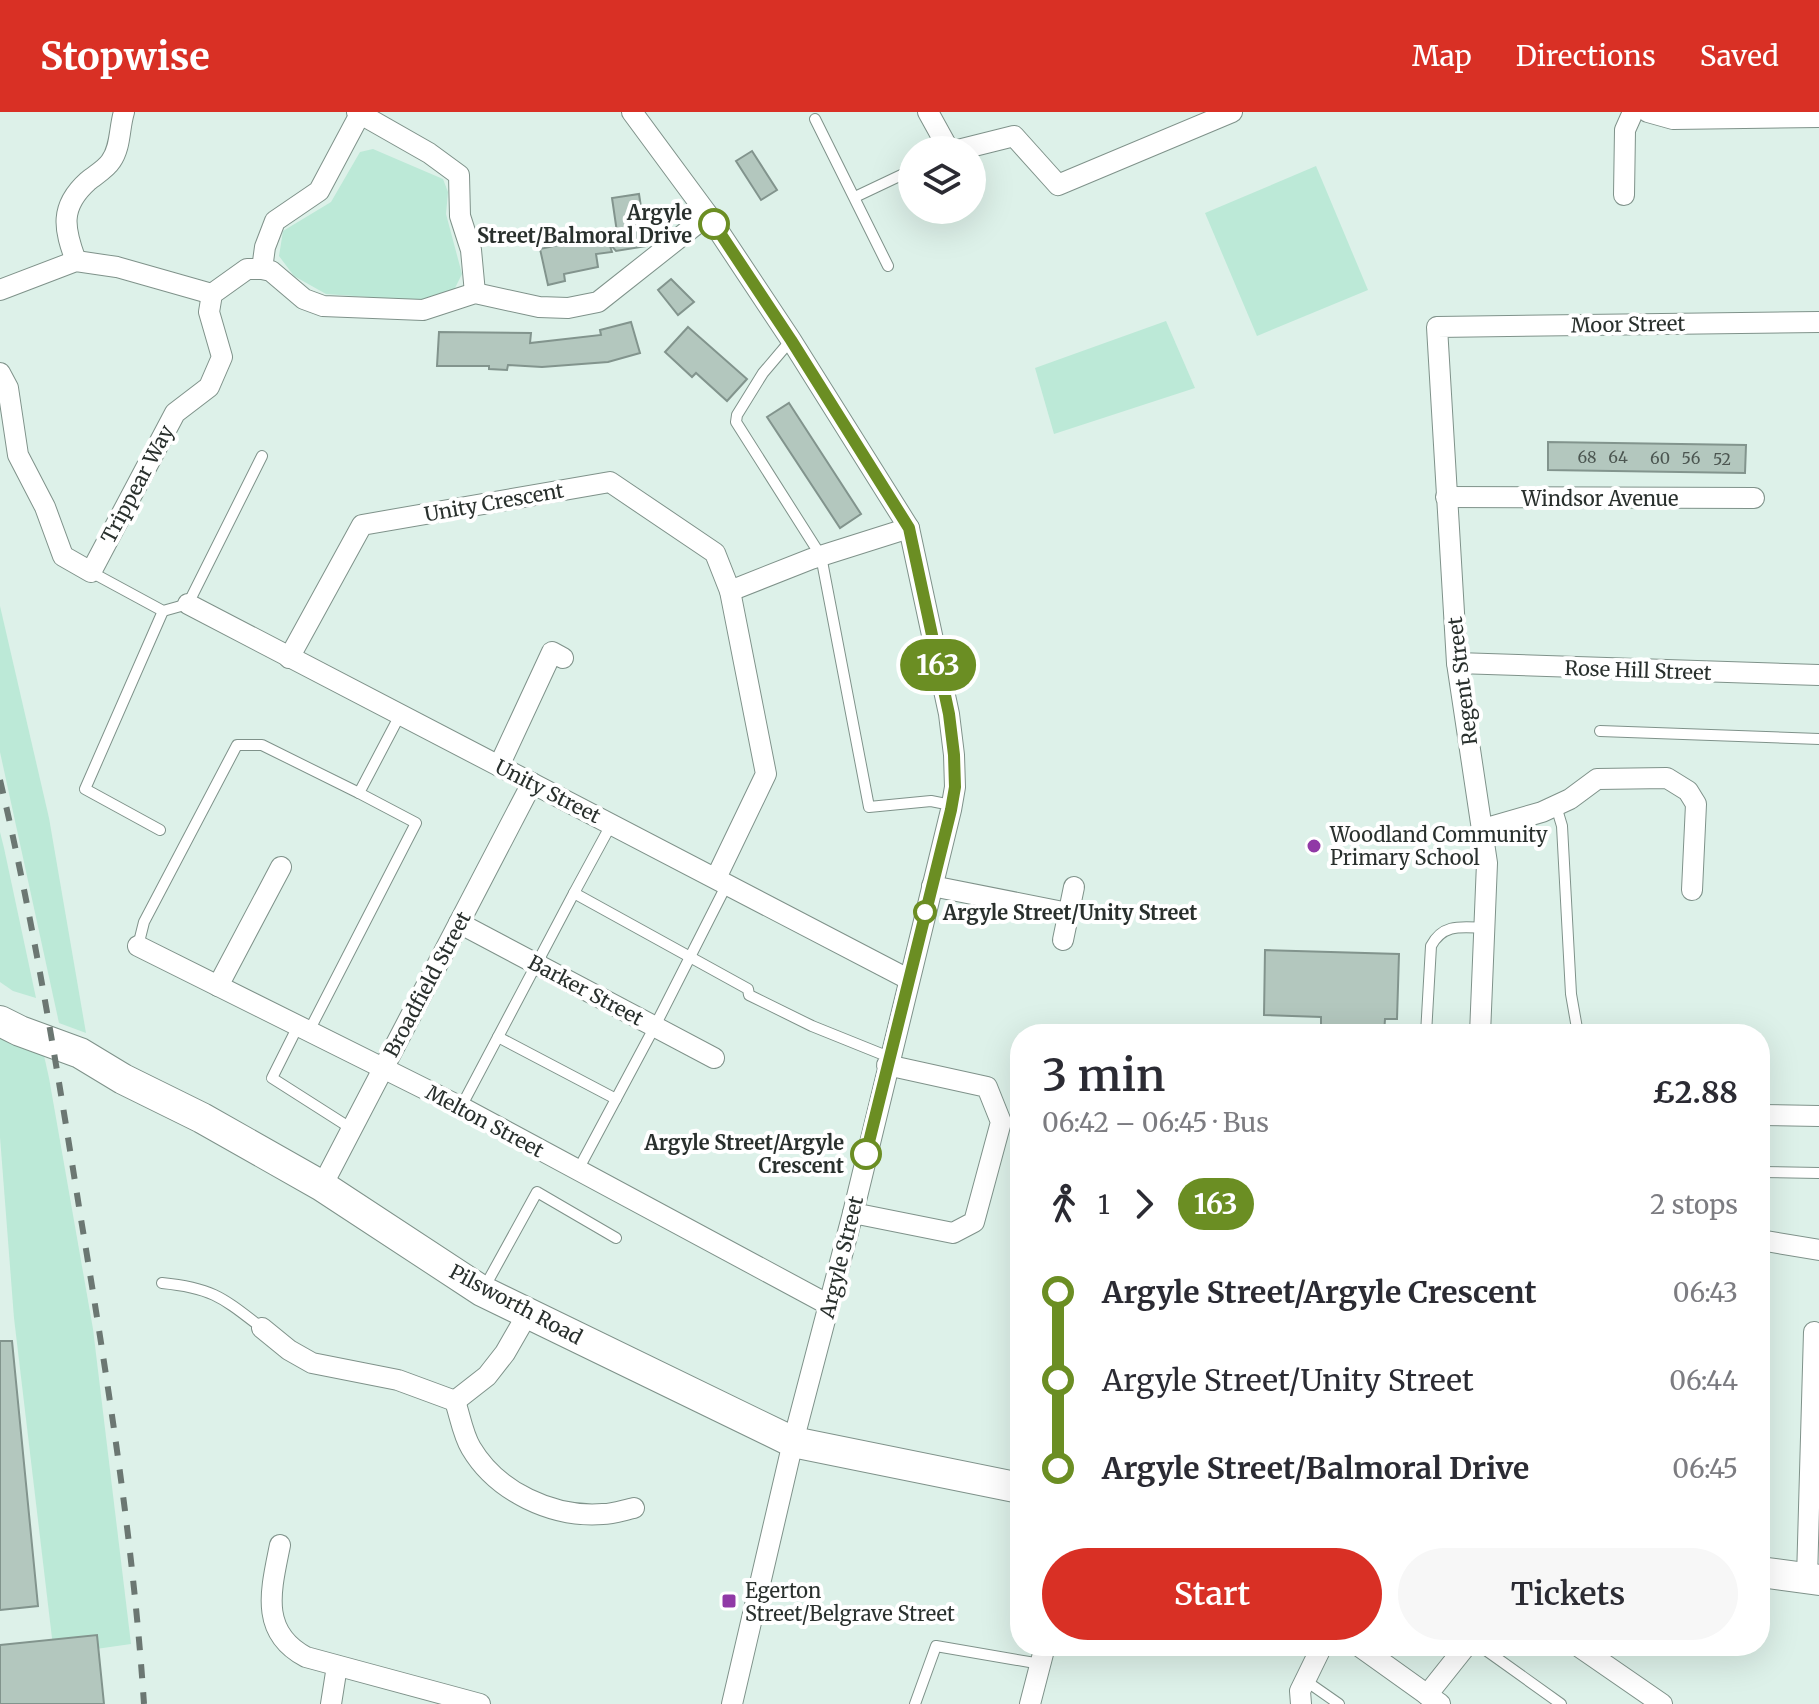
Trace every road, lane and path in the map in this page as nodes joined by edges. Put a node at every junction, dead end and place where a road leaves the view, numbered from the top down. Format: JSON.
{"nodes":[{"id":1,"x":124,"y":112,"type":"edge"},
{"id":2,"x":632,"y":112,"type":"edge"},
{"id":3,"x":928,"y":112,"type":"edge"},
{"id":4,"x":1232,"y":112,"type":"edge"},
{"id":5,"x":1633,"y":112,"type":"edge"},
{"id":6,"x":1648,"y":112,"type":"edge"},
{"id":7,"x":358,"y":113,"type":"edge"},
{"id":8,"x":1819,"y":117,"type":"edge"},
{"id":9,"x":815,"y":119,"type":"dead end"},
{"id":10,"x":941,"y":136,"type":"edge"},
{"id":11,"x":986,"y":143,"type":"edge"},
{"id":12,"x":898,"y":177,"type":"edge"},
{"id":13,"x":1624,"y":195,"type":"dead end"},
{"id":14,"x":855,"y":197,"type":"junction"},
{"id":15,"x":708,"y":215,"type":"junction"},
{"id":16,"x":76,"y":261,"type":"junction"},
{"id":17,"x":888,"y":266,"type":"dead end"},
{"id":18,"x":262,"y":269,"type":"junction"},
{"id":19,"x":0,"y":290,"type":"edge"},
{"id":20,"x":475,"y":293,"type":"junction"},
{"id":21,"x":212,"y":294,"type":"junction"},
{"id":22,"x":1819,"y":322,"type":"edge"},
{"id":23,"x":1437,"y":327,"type":"joint"},
{"id":24,"x":791,"y":340,"type":"junction"},
{"id":25,"x":0,"y":373,"type":"edge"},
{"id":26,"x":262,"y":456,"type":"dead end"},
{"id":27,"x":1446,"y":497,"type":"junction"},
{"id":28,"x":1754,"y":498,"type":"dead end"},
{"id":29,"x":909,"y":528,"type":"junction"},
{"id":30,"x":821,"y":556,"type":"junction"},
{"id":31,"x":91,"y":572,"type":"junction"},
{"id":32,"x":730,"y":591,"type":"junction"},
{"id":33,"x":188,"y":604,"type":"junction"},
{"id":34,"x":163,"y":611,"type":"junction"},
{"id":35,"x":289,"y":658,"type":"junction"},
{"id":36,"x":563,"y":658,"type":"dead end"},
{"id":37,"x":1457,"y":663,"type":"junction"},
{"id":38,"x":1819,"y":675,"type":"edge"},
{"id":39,"x":400,"y":715,"type":"junction"},
{"id":40,"x":1600,"y":731,"type":"dead end"},
{"id":41,"x":1819,"y":739,"type":"edge"},
{"id":42,"x":499,"y":766,"type":"junction"},
{"id":43,"x":532,"y":783,"type":"junction"},
{"id":44,"x":359,"y":793,"type":"junction"},
{"id":45,"x":951,"y":805,"type":"junction"},
{"id":46,"x":1556,"y":806,"type":"junction"},
{"id":47,"x":612,"y":823,"type":"junction"},
{"id":48,"x":1483,"y":829,"type":"junction"},
{"id":49,"x":160,"y":830,"type":"dead end"},
{"id":50,"x":281,"y":867,"type":"dead end"},
{"id":51,"x":722,"y":881,"type":"junction"},
{"id":52,"x":932,"y":886,"type":"junction"},
{"id":53,"x":1074,"y":887,"type":"dead end"},
{"id":54,"x":1692,"y":890,"type":"dead end"},
{"id":55,"x":574,"y":893,"type":"junction"},
{"id":56,"x":1068,"y":913,"type":"junction"},
{"id":57,"x":459,"y":923,"type":"junction"},
{"id":58,"x":1485,"y":928,"type":"junction"},
{"id":59,"x":1063,"y":940,"type":"dead end"},
{"id":60,"x":138,"y":946,"type":"joint"},
{"id":61,"x":691,"y":957,"type":"junction"},
{"id":62,"x":537,"y":964,"type":"junction"},
{"id":63,"x":908,"y":979,"type":"junction"},
{"id":64,"x":218,"y":986,"type":"junction"},
{"id":65,"x":0,"y":1021,"type":"edge"},
{"id":66,"x":1427,"y":1024,"type":"edge"},
{"id":67,"x":1480,"y":1024,"type":"edge"},
{"id":68,"x":1576,"y":1024,"type":"edge"},
{"id":69,"x":655,"y":1026,"type":"junction"},
{"id":70,"x":304,"y":1029,"type":"junction"},
{"id":71,"x":498,"y":1037,"type":"junction"},
{"id":72,"x":714,"y":1058,"type":"dead end"},
{"id":73,"x":888,"y":1061,"type":"junction"},
{"id":74,"x":383,"y":1068,"type":"junction"},
{"id":75,"x":616,"y":1099,"type":"junction"},
{"id":76,"x":461,"y":1107,"type":"junction"},
{"id":77,"x":1770,"y":1115,"type":"edge"},
{"id":78,"x":1819,"y":1116,"type":"edge"},
{"id":79,"x":352,"y":1129,"type":"junction"},
{"id":80,"x":578,"y":1170,"type":"junction"},
{"id":81,"x":1770,"y":1172,"type":"edge"},
{"id":82,"x":1819,"y":1173,"type":"edge"},
{"id":83,"x":322,"y":1186,"type":"junction"},
{"id":84,"x":853,"y":1213,"type":"junction"},
{"id":85,"x":616,"y":1238,"type":"dead end"},
{"id":86,"x":1770,"y":1242,"type":"edge"},
{"id":87,"x":1819,"y":1250,"type":"edge"},
{"id":88,"x":162,"y":1283,"type":"dead end"},
{"id":89,"x":482,"y":1291,"type":"junction"},
{"id":90,"x":829,"y":1305,"type":"junction"},
{"id":91,"x":528,"y":1313,"type":"junction"},
{"id":92,"x":262,"y":1328,"type":"joint"},
{"id":93,"x":1817,"y":1331,"type":"edge"},
{"id":94,"x":455,"y":1401,"type":"junction"},
{"id":95,"x":793,"y":1442,"type":"junction"},
{"id":96,"x":1814,"y":1483,"type":"edge"},
{"id":97,"x":1010,"y":1486,"type":"edge"},
{"id":98,"x":634,"y":1508,"type":"dead end"},
{"id":99,"x":280,"y":1545,"type":"dead end"},
{"id":100,"x":1770,"y":1573,"type":"edge"},
{"id":101,"x":1813,"y":1579,"type":"edge"},
{"id":102,"x":1010,"y":1652,"type":"edge"},
{"id":103,"x":1043,"y":1656,"type":"edge"},
{"id":104,"x":1317,"y":1656,"type":"edge"},
{"id":105,"x":1373,"y":1656,"type":"edge"},
{"id":106,"x":1460,"y":1656,"type":"edge"},
{"id":107,"x":1494,"y":1656,"type":"edge"},
{"id":108,"x":1592,"y":1656,"type":"edge"},
{"id":109,"x":337,"y":1666,"type":"junction"},
{"id":110,"x":1306,"y":1681,"type":"junction"},
{"id":111,"x":1434,"y":1699,"type":"edge"},
{"id":112,"x":331,"y":1704,"type":"edge"},
{"id":113,"x":480,"y":1704,"type":"edge"},
{"id":114,"x":732,"y":1704,"type":"edge"},
{"id":115,"x":915,"y":1704,"type":"edge"},
{"id":116,"x":1030,"y":1704,"type":"edge"},
{"id":117,"x":1301,"y":1704,"type":"edge"},
{"id":118,"x":1339,"y":1704,"type":"edge"},
{"id":119,"x":1561,"y":1704,"type":"edge"},
{"id":120,"x":1662,"y":1704,"type":"edge"}],
"edges":[{"from":1,"to":16,"type":"street"},
{"from":2,"to":15,"type":"street","name":"Argyle Street"},
{"from":3,"to":10,"type":"street"},
{"from":4,"to":11,"type":"street"},
{"from":5,"to":13,"type":"street"},
{"from":6,"to":8,"type":"street"},
{"from":7,"to":18,"type":"street"},
{"from":7,"to":20,"type":"street"},
{"from":9,"to":14,"type":"lane"},
{"from":12,"to":14,"type":"lane"},
{"from":14,"to":17,"type":"lane"},
{"from":15,"to":20,"type":"street"},
{"from":15,"to":24,"type":"street","name":"Argyle Street"},
{"from":16,"to":19,"type":"street"},
{"from":16,"to":21,"type":"street"},
{"from":18,"to":20,"type":"street"},
{"from":18,"to":21,"type":"street"},
{"from":21,"to":31,"type":"street","name":"Trippear Way"},
{"from":22,"to":23,"type":"street","name":"Moor Street"},
{"from":23,"to":27,"type":"street","name":"Regent Street"},
{"from":24,"to":29,"type":"street","name":"Argyle Street"},
{"from":24,"to":30,"type":"lane"},
{"from":25,"to":31,"type":"street"},
{"from":26,"to":33,"type":"lane"},
{"from":27,"to":28,"type":"street","name":"Windsor Avenue"},
{"from":27,"to":37,"type":"street","name":"Regent Street"},
{"from":29,"to":30,"type":"street"},
{"from":29,"to":45,"type":"street","name":"Argyle Street"},
{"from":30,"to":32,"type":"street"},
{"from":30,"to":45,"type":"lane"},
{"from":31,"to":34,"type":"lane"},
{"from":32,"to":35,"type":"street","name":"Unity Crescent"},
{"from":32,"to":51,"type":"street","name":"Unity Crescent"},
{"from":33,"to":34,"type":"lane"},
{"from":33,"to":35,"type":"street","name":"Unity Street"},
{"from":34,"to":49,"type":"lane"},
{"from":35,"to":39,"type":"street","name":"Unity Street"},
{"from":36,"to":42,"type":"street"},
{"from":37,"to":38,"type":"street","name":"Rose Hill Street"},
{"from":37,"to":48,"type":"street","name":"Regent Street"},
{"from":39,"to":42,"type":"street","name":"Unity Street"},
{"from":39,"to":44,"type":"lane"},
{"from":40,"to":41,"type":"lane"},
{"from":42,"to":43,"type":"street","name":"Unity Street"},
{"from":43,"to":47,"type":"street","name":"Unity Street"},
{"from":43,"to":57,"type":"street","name":"Broadfield Street"},
{"from":44,"to":60,"type":"lane"},
{"from":44,"to":70,"type":"lane"},
{"from":45,"to":52,"type":"street","name":"Argyle Street"},
{"from":46,"to":48,"type":"street"},
{"from":46,"to":54,"type":"street"},
{"from":46,"to":68,"type":"lane"},
{"from":47,"to":51,"type":"street","name":"Unity Street"},
{"from":47,"to":55,"type":"lane"},
{"from":48,"to":58,"type":"street","name":"Regent Street"},
{"from":50,"to":64,"type":"street"},
{"from":51,"to":61,"type":"lane"},
{"from":51,"to":63,"type":"street","name":"Unity Street"},
{"from":52,"to":56,"type":"street"},
{"from":52,"to":63,"type":"street","name":"Argyle Street"},
{"from":53,"to":56,"type":"street"},
{"from":55,"to":61,"type":"lane"},
{"from":55,"to":62,"type":"lane"},
{"from":56,"to":59,"type":"street"},
{"from":57,"to":62,"type":"street","name":"Barker Street"},
{"from":57,"to":74,"type":"street","name":"Broadfield Street"},
{"from":58,"to":66,"type":"lane"},
{"from":58,"to":67,"type":"street","name":"Regent Street"},
{"from":60,"to":64,"type":"street","name":"Melton Street"},
{"from":61,"to":69,"type":"lane"},
{"from":61,"to":73,"type":"lane"},
{"from":62,"to":69,"type":"street","name":"Barker Street"},
{"from":62,"to":71,"type":"lane"},
{"from":63,"to":73,"type":"street","name":"Argyle Street"},
{"from":64,"to":70,"type":"street","name":"Melton Street"},
{"from":65,"to":83,"type":"street","name":"Pilsworth Road"},
{"from":69,"to":72,"type":"street","name":"Barker Street"},
{"from":69,"to":75,"type":"lane"},
{"from":70,"to":74,"type":"street","name":"Melton Street"},
{"from":70,"to":79,"type":"lane"},
{"from":71,"to":75,"type":"lane"},
{"from":71,"to":76,"type":"lane"},
{"from":73,"to":84,"type":"street","name":"Argyle Street"},
{"from":73,"to":84,"type":"street"},
{"from":74,"to":76,"type":"street","name":"Melton Street"},
{"from":74,"to":79,"type":"street","name":"Broadfield Street"},
{"from":75,"to":80,"type":"lane"},
{"from":76,"to":80,"type":"street","name":"Melton Street"},
{"from":77,"to":78,"type":"street"},
{"from":79,"to":83,"type":"street","name":"Broadfield Street"},
{"from":80,"to":90,"type":"street","name":"Melton Street"},
{"from":81,"to":82,"type":"lane"},
{"from":83,"to":89,"type":"street","name":"Pilsworth Road"},
{"from":84,"to":90,"type":"street","name":"Argyle Street"},
{"from":85,"to":89,"type":"lane"},
{"from":86,"to":87,"type":"street"},
{"from":88,"to":92,"type":"lane"},
{"from":89,"to":91,"type":"street","name":"Pilsworth Road"},
{"from":90,"to":95,"type":"street","name":"Argyle Street"},
{"from":91,"to":94,"type":"street"},
{"from":91,"to":95,"type":"street","name":"Pilsworth Road"},
{"from":92,"to":94,"type":"street"},
{"from":93,"to":96,"type":"street"},
{"from":94,"to":98,"type":"street"},
{"from":95,"to":97,"type":"street","name":"Pilsworth Road"},
{"from":95,"to":114,"type":"street","name":"Argyle Street"},
{"from":96,"to":101,"type":"street"},
{"from":99,"to":109,"type":"street"},
{"from":100,"to":101,"type":"street"},
{"from":102,"to":115,"type":"lane"},
{"from":103,"to":116,"type":"street"},
{"from":104,"to":110,"type":"street"},
{"from":105,"to":111,"type":"street"},
{"from":106,"to":111,"type":"street"},
{"from":107,"to":119,"type":"lane"},
{"from":108,"to":120,"type":"street"},
{"from":109,"to":112,"type":"street"},
{"from":109,"to":113,"type":"street"},
{"from":110,"to":117,"type":"street"},
{"from":110,"to":118,"type":"lane"}]}
